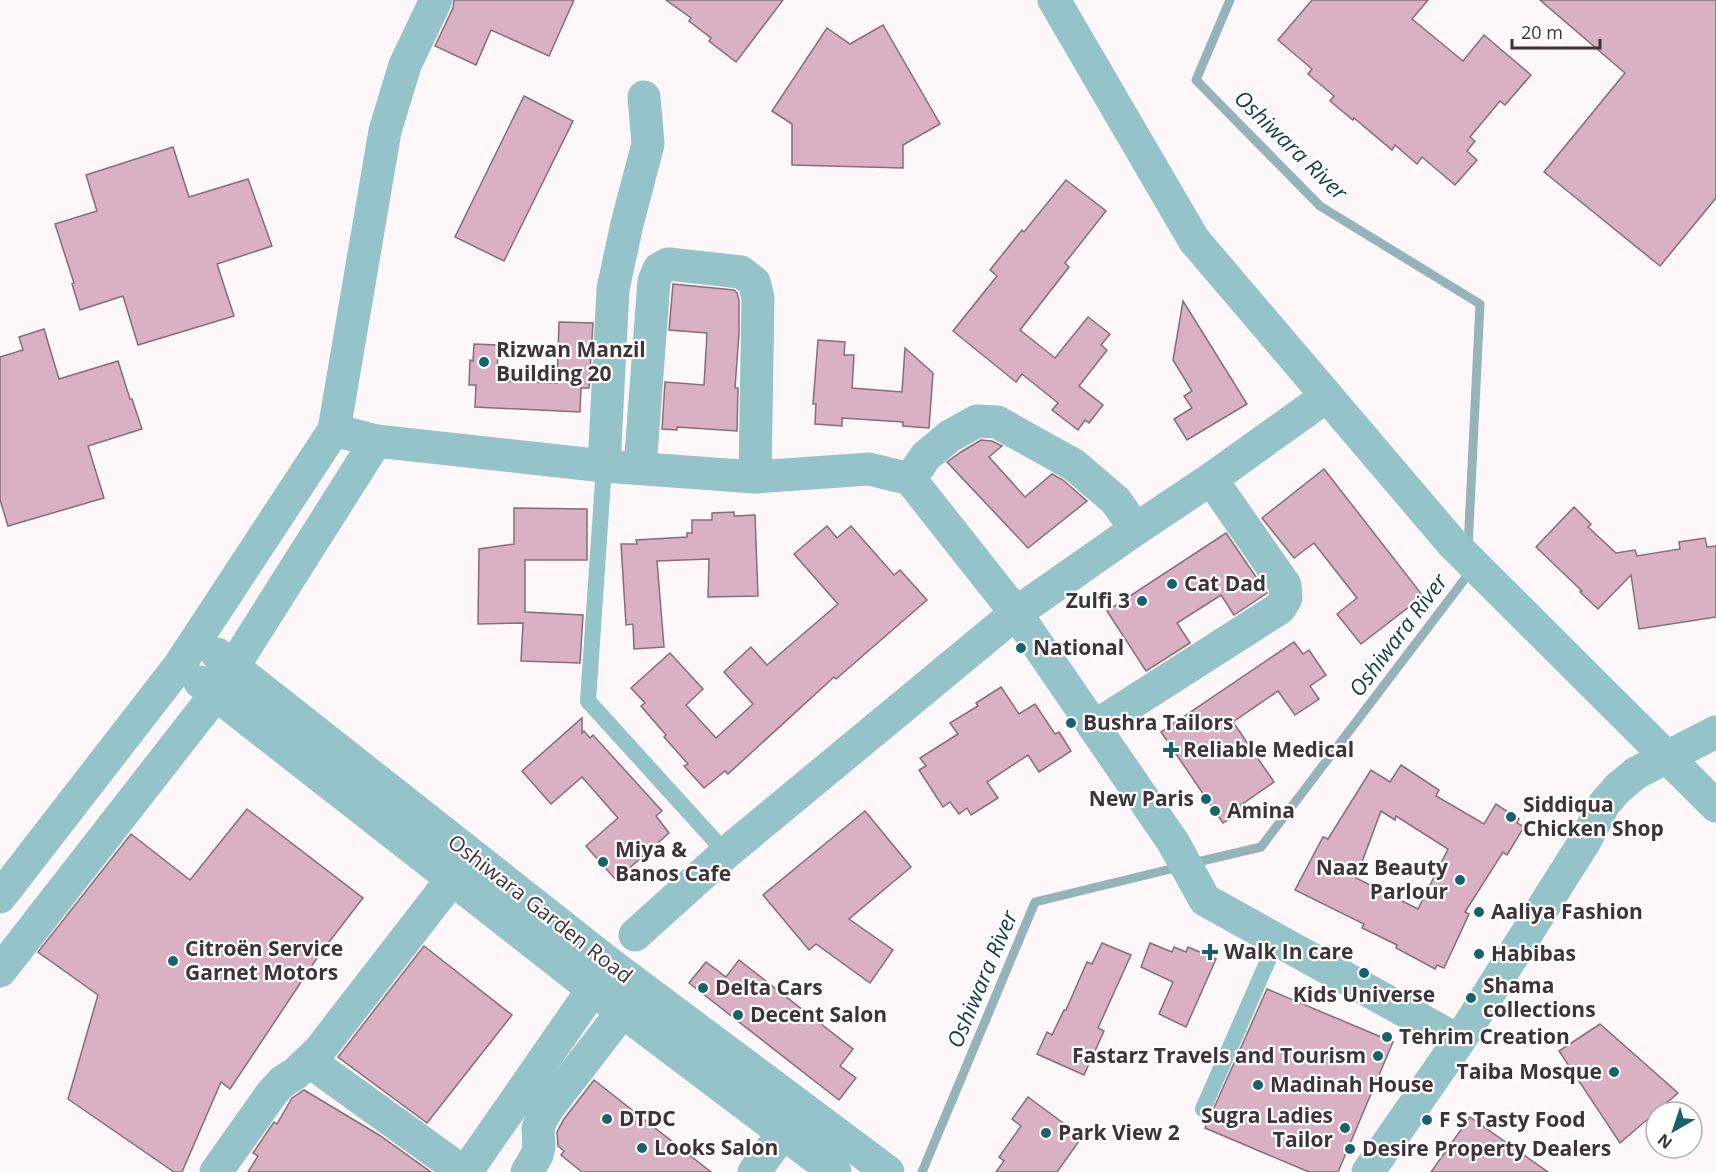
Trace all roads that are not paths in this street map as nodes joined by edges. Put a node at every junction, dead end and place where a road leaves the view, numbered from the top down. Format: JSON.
{"nodes":[{"id":1,"x":436,"y":0,"type":"edge"},
{"id":2,"x":1054,"y":0,"type":"edge"},
{"id":3,"x":644,"y":97,"type":"dead end"},
{"id":4,"x":1327,"y":396,"type":"junction"},
{"id":5,"x":334,"y":430,"type":"junction"},
{"id":6,"x":376,"y":441,"type":"junction"},
{"id":7,"x":604,"y":466,"type":"junction"},
{"id":8,"x":640,"y":468,"type":"junction"},
{"id":9,"x":754,"y":477,"type":"junction"},
{"id":10,"x":910,"y":480,"type":"junction"},
{"id":11,"x":1211,"y":480,"type":"junction"},
{"id":12,"x":1136,"y":529,"type":"junction"},
{"id":13,"x":1016,"y":613,"type":"junction"},
{"id":14,"x":197,"y":638,"type":"junction"},
{"id":15,"x":179,"y":666,"type":"junction"},
{"id":16,"x":234,"y":668,"type":"junction"},
{"id":17,"x":216,"y":694,"type":"junction"},
{"id":18,"x":1094,"y":727,"type":"junction"},
{"id":19,"x":1716,"y":732,"type":"edge"},
{"id":20,"x":1668,"y":757,"type":"junction"},
{"id":21,"x":1716,"y":806,"type":"edge"},
{"id":22,"x":726,"y":853,"type":"junction"},
{"id":23,"x":461,"y":867,"type":"junction"},
{"id":24,"x":0,"y":897,"type":"edge"},
{"id":25,"x":635,"y":935,"type":"dead end"},
{"id":26,"x":1277,"y":940,"type":"junction"},
{"id":27,"x":0,"y":971,"type":"edge"},
{"id":28,"x":602,"y":977,"type":"junction"},
{"id":29,"x":623,"y":1011,"type":"junction"},
{"id":30,"x":1459,"y":1041,"type":"junction"},
{"id":31,"x":309,"y":1061,"type":"junction"},
{"id":32,"x":1203,"y":1109,"type":"dead end"},
{"id":33,"x":783,"y":1133,"type":"junction"},
{"id":34,"x":216,"y":1172,"type":"edge"},
{"id":35,"x":465,"y":1172,"type":"edge"},
{"id":36,"x":527,"y":1172,"type":"edge"},
{"id":37,"x":754,"y":1172,"type":"edge"},
{"id":38,"x":834,"y":1172,"type":"edge"},
{"id":39,"x":888,"y":1172,"type":"edge"},
{"id":40,"x":1368,"y":1172,"type":"edge"}],
"edges":[{"from":1,"to":5,"type":"street"},
{"from":2,"to":4,"type":"street"},
{"from":3,"to":7,"type":"street"},
{"from":4,"to":11,"type":"street"},
{"from":4,"to":20,"type":"street"},
{"from":5,"to":6,"type":"street"},
{"from":5,"to":14,"type":"street"},
{"from":6,"to":7,"type":"street"},
{"from":6,"to":16,"type":"street"},
{"from":7,"to":8,"type":"street"},
{"from":7,"to":22,"type":"lane"},
{"from":8,"to":9,"type":"street"},
{"from":8,"to":9,"type":"street"},
{"from":9,"to":10,"type":"street"},
{"from":10,"to":12,"type":"street"},
{"from":10,"to":13,"type":"street"},
{"from":11,"to":12,"type":"street"},
{"from":11,"to":18,"type":"street"},
{"from":12,"to":13,"type":"street"},
{"from":13,"to":18,"type":"street"},
{"from":13,"to":22,"type":"street"},
{"from":14,"to":15,"type":"street"},
{"from":14,"to":16,"type":"street","name":"Oshiwara Garden Road"},
{"from":15,"to":17,"type":"street","name":"Oshiwara Garden Road"},
{"from":15,"to":24,"type":"street"},
{"from":16,"to":17,"type":"street"},
{"from":16,"to":23,"type":"street","name":"Oshiwara Garden Road"},
{"from":17,"to":23,"type":"street","name":"Oshiwara Garden Road"},
{"from":17,"to":27,"type":"street"},
{"from":18,"to":26,"type":"street"},
{"from":19,"to":20,"type":"street"},
{"from":20,"to":21,"type":"street"},
{"from":20,"to":30,"type":"street"},
{"from":22,"to":25,"type":"street"},
{"from":23,"to":28,"type":"street","name":"Oshiwara Garden Road"},
{"from":23,"to":31,"type":"street"},
{"from":26,"to":30,"type":"street"},
{"from":26,"to":32,"type":"lane"},
{"from":28,"to":29,"type":"street","name":"Oshiwara Garden Road"},
{"from":28,"to":35,"type":"street"},
{"from":28,"to":39,"type":"street","name":"Oshiwara Garden Road"},
{"from":29,"to":33,"type":"street","name":"Oshiwara Garden Road"},
{"from":29,"to":36,"type":"street"},
{"from":30,"to":40,"type":"street"},
{"from":31,"to":34,"type":"street"},
{"from":31,"to":35,"type":"street"},
{"from":33,"to":37,"type":"street"},
{"from":33,"to":38,"type":"street","name":"Oshiwara Garden Road"}]}
